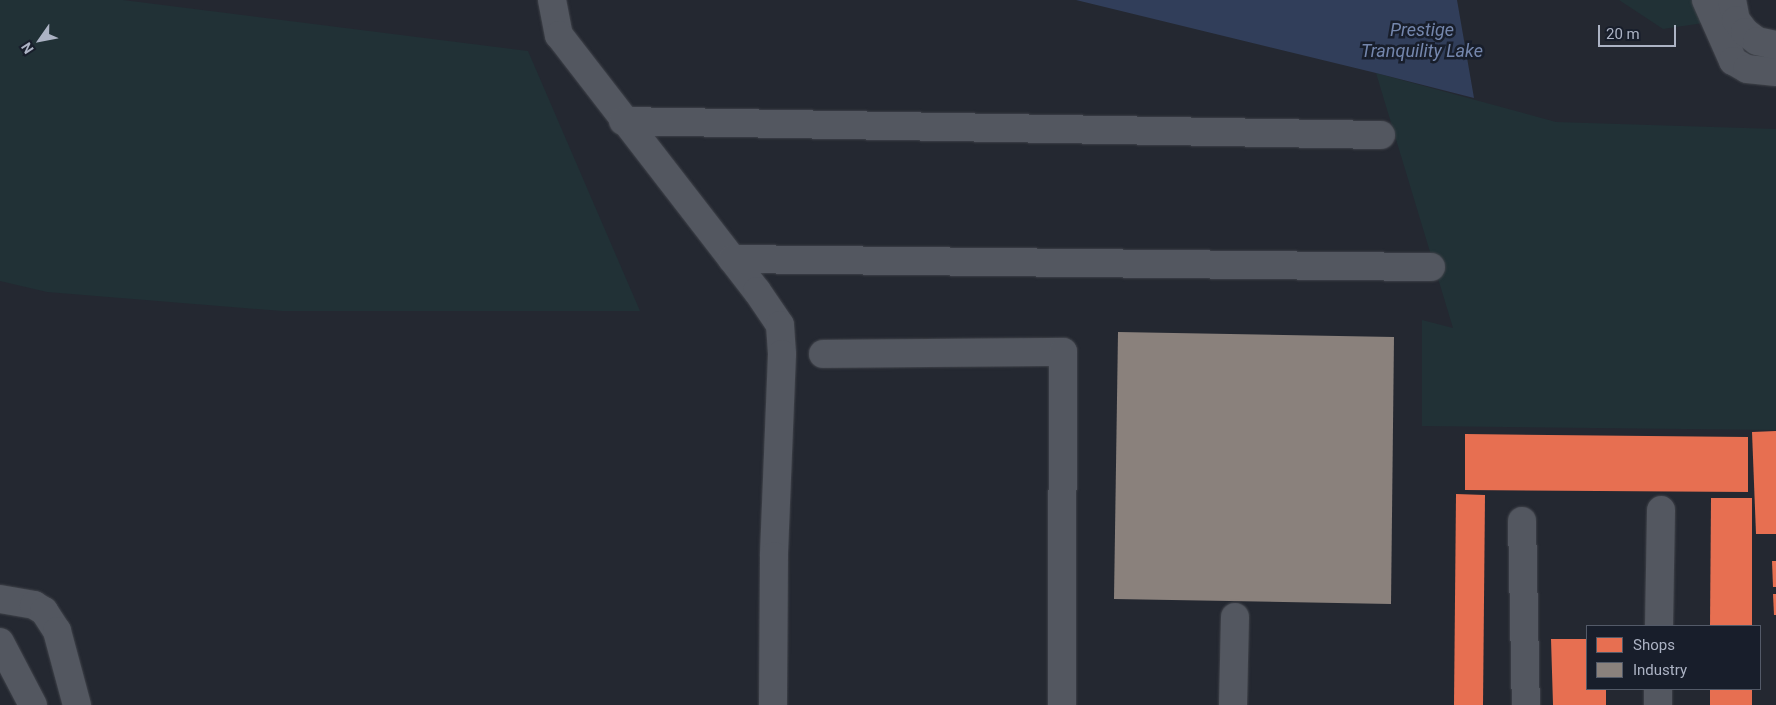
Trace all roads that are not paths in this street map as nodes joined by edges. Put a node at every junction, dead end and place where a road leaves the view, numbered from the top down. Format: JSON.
{"nodes":[{"id":1,"x":552,"y":0,"type":"edge"},
{"id":2,"x":1706,"y":0,"type":"edge"},
{"id":3,"x":1732,"y":0,"type":"edge"},
{"id":4,"x":1776,"y":45,"type":"edge"},
{"id":5,"x":1776,"y":72,"type":"edge"},
{"id":6,"x":623,"y":121,"type":"junction"},
{"id":7,"x":1381,"y":135,"type":"dead end"},
{"id":8,"x":732,"y":259,"type":"junction"},
{"id":9,"x":1431,"y":267,"type":"dead end"},
{"id":10,"x":823,"y":354,"type":"dead end"},
{"id":11,"x":1661,"y":510,"type":"dead end"},
{"id":12,"x":1522,"y":521,"type":"dead end"},
{"id":13,"x":0,"y":599,"type":"edge"},
{"id":14,"x":1235,"y":618,"type":"dead end"},
{"id":15,"x":1659,"y":625,"type":"edge"},
{"id":16,"x":0,"y":642,"type":"edge"},
{"id":17,"x":1658,"y":690,"type":"edge"},
{"id":18,"x":32,"y":705,"type":"edge"},
{"id":19,"x":77,"y":705,"type":"edge"},
{"id":20,"x":773,"y":705,"type":"edge"},
{"id":21,"x":1062,"y":705,"type":"edge"},
{"id":22,"x":1232,"y":705,"type":"edge"},
{"id":23,"x":1526,"y":705,"type":"edge"},
{"id":24,"x":1658,"y":705,"type":"edge"}],
"edges":[{"from":1,"to":6,"type":"street"},
{"from":2,"to":5,"type":"street"},
{"from":3,"to":4,"type":"street"},
{"from":6,"to":7,"type":"street"},
{"from":6,"to":8,"type":"street"},
{"from":8,"to":9,"type":"street"},
{"from":8,"to":20,"type":"street"},
{"from":10,"to":21,"type":"street"},
{"from":11,"to":15,"type":"street"},
{"from":12,"to":23,"type":"street"},
{"from":13,"to":19,"type":"street"},
{"from":14,"to":22,"type":"street"},
{"from":16,"to":18,"type":"street"},
{"from":17,"to":24,"type":"street"}]}
